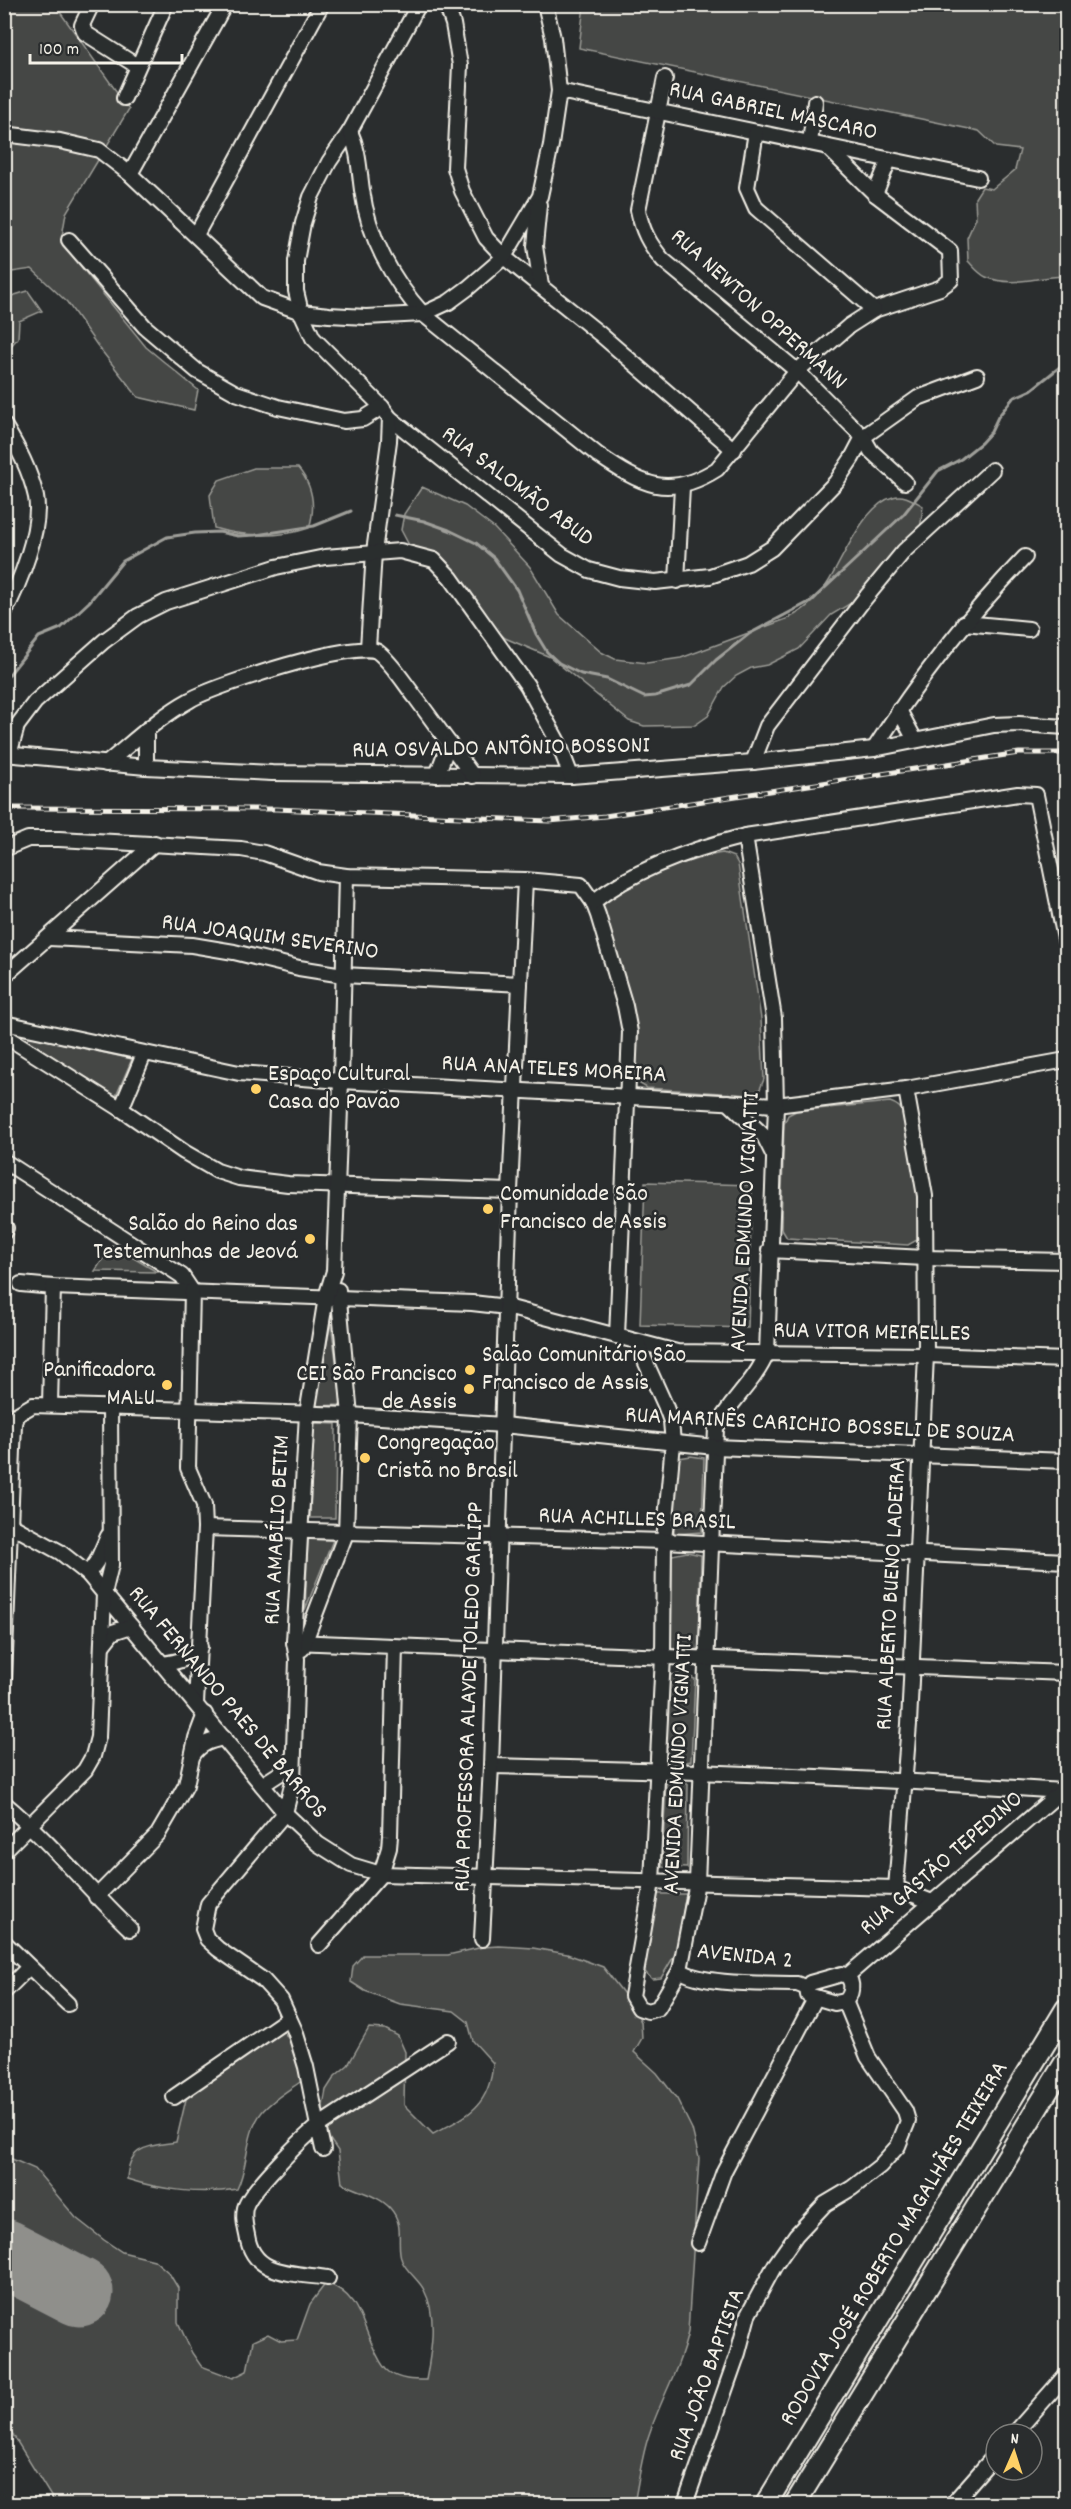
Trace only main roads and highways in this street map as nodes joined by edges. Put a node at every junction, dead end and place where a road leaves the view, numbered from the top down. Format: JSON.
{"nodes":[{"id":1,"x":1066,"y":2009,"type":"edge"},
{"id":2,"x":1066,"y":2061,"type":"edge"},
{"id":3,"x":766,"y":2505,"type":"edge"},
{"id":4,"x":795,"y":2505,"type":"edge"}],
"edges":[{"from":1,"to":3,"type":"highway","name":"RODOVIA JOSÉ ROBERTO MAGALHÃES TEIXEIRA"},
{"from":2,"to":4,"type":"highway","name":"RODOVIA JOSÉ ROBERTO MAGALHÃES TEIXEIRA"}]}
